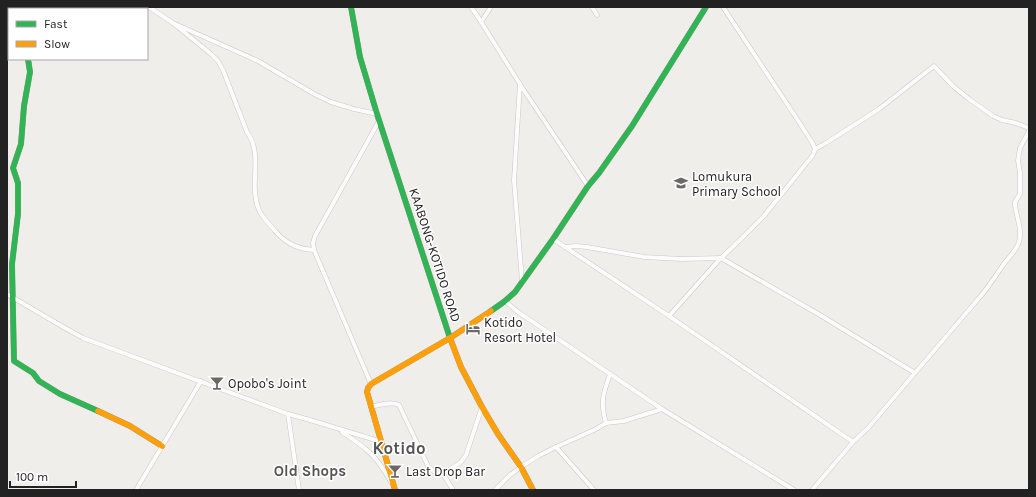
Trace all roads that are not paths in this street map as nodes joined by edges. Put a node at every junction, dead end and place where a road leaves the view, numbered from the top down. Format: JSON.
{"nodes":[{"id":1,"x":149,"y":7,"type":"edge"},
{"id":2,"x":351,"y":7,"type":"edge"},
{"id":3,"x":471,"y":7,"type":"edge"},
{"id":4,"x":491,"y":7,"type":"edge"},
{"id":5,"x":592,"y":7,"type":"edge"},
{"id":6,"x":706,"y":7,"type":"edge"},
{"id":7,"x":723,"y":7,"type":"edge"},
{"id":8,"x":597,"y":15,"type":"dead end"},
{"id":9,"x":481,"y":22,"type":"junction"},
{"id":10,"x":173,"y":23,"type":"junction"},
{"id":11,"x":28,"y":60,"type":"edge"},
{"id":12,"x":520,"y":84,"type":"junction"},
{"id":13,"x":377,"y":114,"type":"junction"},
{"id":14,"x":379,"y":120,"type":"junction"},
{"id":15,"x":1029,"y":128,"type":"edge"},
{"id":16,"x":1029,"y":131,"type":"edge"},
{"id":17,"x":815,"y":149,"type":"junction"},
{"id":18,"x":588,"y":186,"type":"junction"},
{"id":19,"x":553,"y":239,"type":"junction"},
{"id":20,"x":565,"y":246,"type":"junction"},
{"id":21,"x":314,"y":250,"type":"junction"},
{"id":22,"x":721,"y":258,"type":"junction"},
{"id":23,"x":522,"y":281,"type":"junction"},
{"id":24,"x":10,"y":296,"type":"edge"},
{"id":25,"x":505,"y":301,"type":"junction"},
{"id":26,"x":669,"y":316,"type":"junction"},
{"id":27,"x":450,"y":338,"type":"junction"},
{"id":28,"x":915,"y":373,"type":"junction"},
{"id":29,"x":610,"y":374,"type":"junction"},
{"id":30,"x":201,"y":381,"type":"junction"},
{"id":31,"x":371,"y":384,"type":"junction"},
{"id":32,"x":371,"y":407,"type":"junction"},
{"id":33,"x":482,"y":407,"type":"junction"},
{"id":34,"x":662,"y":409,"type":"junction"},
{"id":35,"x":288,"y":414,"type":"junction"},
{"id":36,"x":606,"y":423,"type":"junction"},
{"id":37,"x":337,"y":428,"type":"junction"},
{"id":38,"x":382,"y":442,"type":"junction"},
{"id":39,"x":853,"y":442,"type":"junction"},
{"id":40,"x":162,"y":446,"type":"junction"},
{"id":41,"x":556,"y":446,"type":"junction"},
{"id":42,"x":521,"y":467,"type":"junction"},
{"id":43,"x":443,"y":474,"type":"junction"},
{"id":44,"x":394,"y":487,"type":"edge"},
{"id":45,"x":136,"y":490,"type":"edge"},
{"id":46,"x":299,"y":490,"type":"edge"},
{"id":47,"x":454,"y":490,"type":"edge"},
{"id":48,"x":494,"y":490,"type":"edge"},
{"id":49,"x":533,"y":490,"type":"edge"},
{"id":50,"x":594,"y":490,"type":"edge"},
{"id":51,"x":794,"y":490,"type":"edge"},
{"id":52,"x":812,"y":490,"type":"edge"}],
"edges":[{"from":1,"to":10,"type":"street"},
{"from":2,"to":13,"type":"street","name":"KAABONG-KOTIDO ROAD"},
{"from":3,"to":9,"type":"street"},
{"from":4,"to":9,"type":"street"},
{"from":5,"to":8,"type":"street"},
{"from":6,"to":18,"type":"street"},
{"from":7,"to":17,"type":"street"},
{"from":9,"to":12,"type":"street"},
{"from":10,"to":13,"type":"street"},
{"from":10,"to":21,"type":"street"},
{"from":11,"to":24,"type":"street"},
{"from":12,"to":18,"type":"street"},
{"from":12,"to":23,"type":"street"},
{"from":13,"to":14,"type":"street","name":"KAABONG-KOTIDO ROAD"},
{"from":14,"to":21,"type":"street"},
{"from":14,"to":27,"type":"street","name":"KAABONG-KOTIDO ROAD"},
{"from":15,"to":17,"type":"street"},
{"from":16,"to":28,"type":"street"},
{"from":17,"to":22,"type":"street"},
{"from":18,"to":19,"type":"street"},
{"from":19,"to":20,"type":"street"},
{"from":19,"to":23,"type":"street"},
{"from":20,"to":22,"type":"street"},
{"from":20,"to":26,"type":"street"},
{"from":21,"to":31,"type":"street"},
{"from":22,"to":26,"type":"street"},
{"from":22,"to":28,"type":"street"},
{"from":23,"to":25,"type":"street"},
{"from":24,"to":30,"type":"street"},
{"from":24,"to":40,"type":"street"},
{"from":25,"to":27,"type":"street"},
{"from":25,"to":29,"type":"street"},
{"from":26,"to":39,"type":"street"},
{"from":27,"to":31,"type":"street","name":"KAABONG-KOTIDO ROAD"},
{"from":27,"to":33,"type":"street"},
{"from":28,"to":39,"type":"street"},
{"from":29,"to":34,"type":"street"},
{"from":29,"to":36,"type":"street"},
{"from":30,"to":35,"type":"street"},
{"from":30,"to":40,"type":"street"},
{"from":31,"to":32,"type":"street"},
{"from":32,"to":38,"type":"street"},
{"from":32,"to":43,"type":"street"},
{"from":33,"to":42,"type":"street"},
{"from":33,"to":43,"type":"street"},
{"from":34,"to":36,"type":"street"},
{"from":34,"to":51,"type":"street"},
{"from":35,"to":37,"type":"street"},
{"from":35,"to":46,"type":"street"},
{"from":36,"to":41,"type":"street"},
{"from":37,"to":38,"type":"street"},
{"from":37,"to":44,"type":"street"},
{"from":38,"to":44,"type":"street"},
{"from":39,"to":52,"type":"street"},
{"from":40,"to":45,"type":"street"},
{"from":41,"to":42,"type":"street"},
{"from":41,"to":50,"type":"street"},
{"from":42,"to":48,"type":"street"},
{"from":42,"to":49,"type":"street"},
{"from":43,"to":47,"type":"street"}]}
